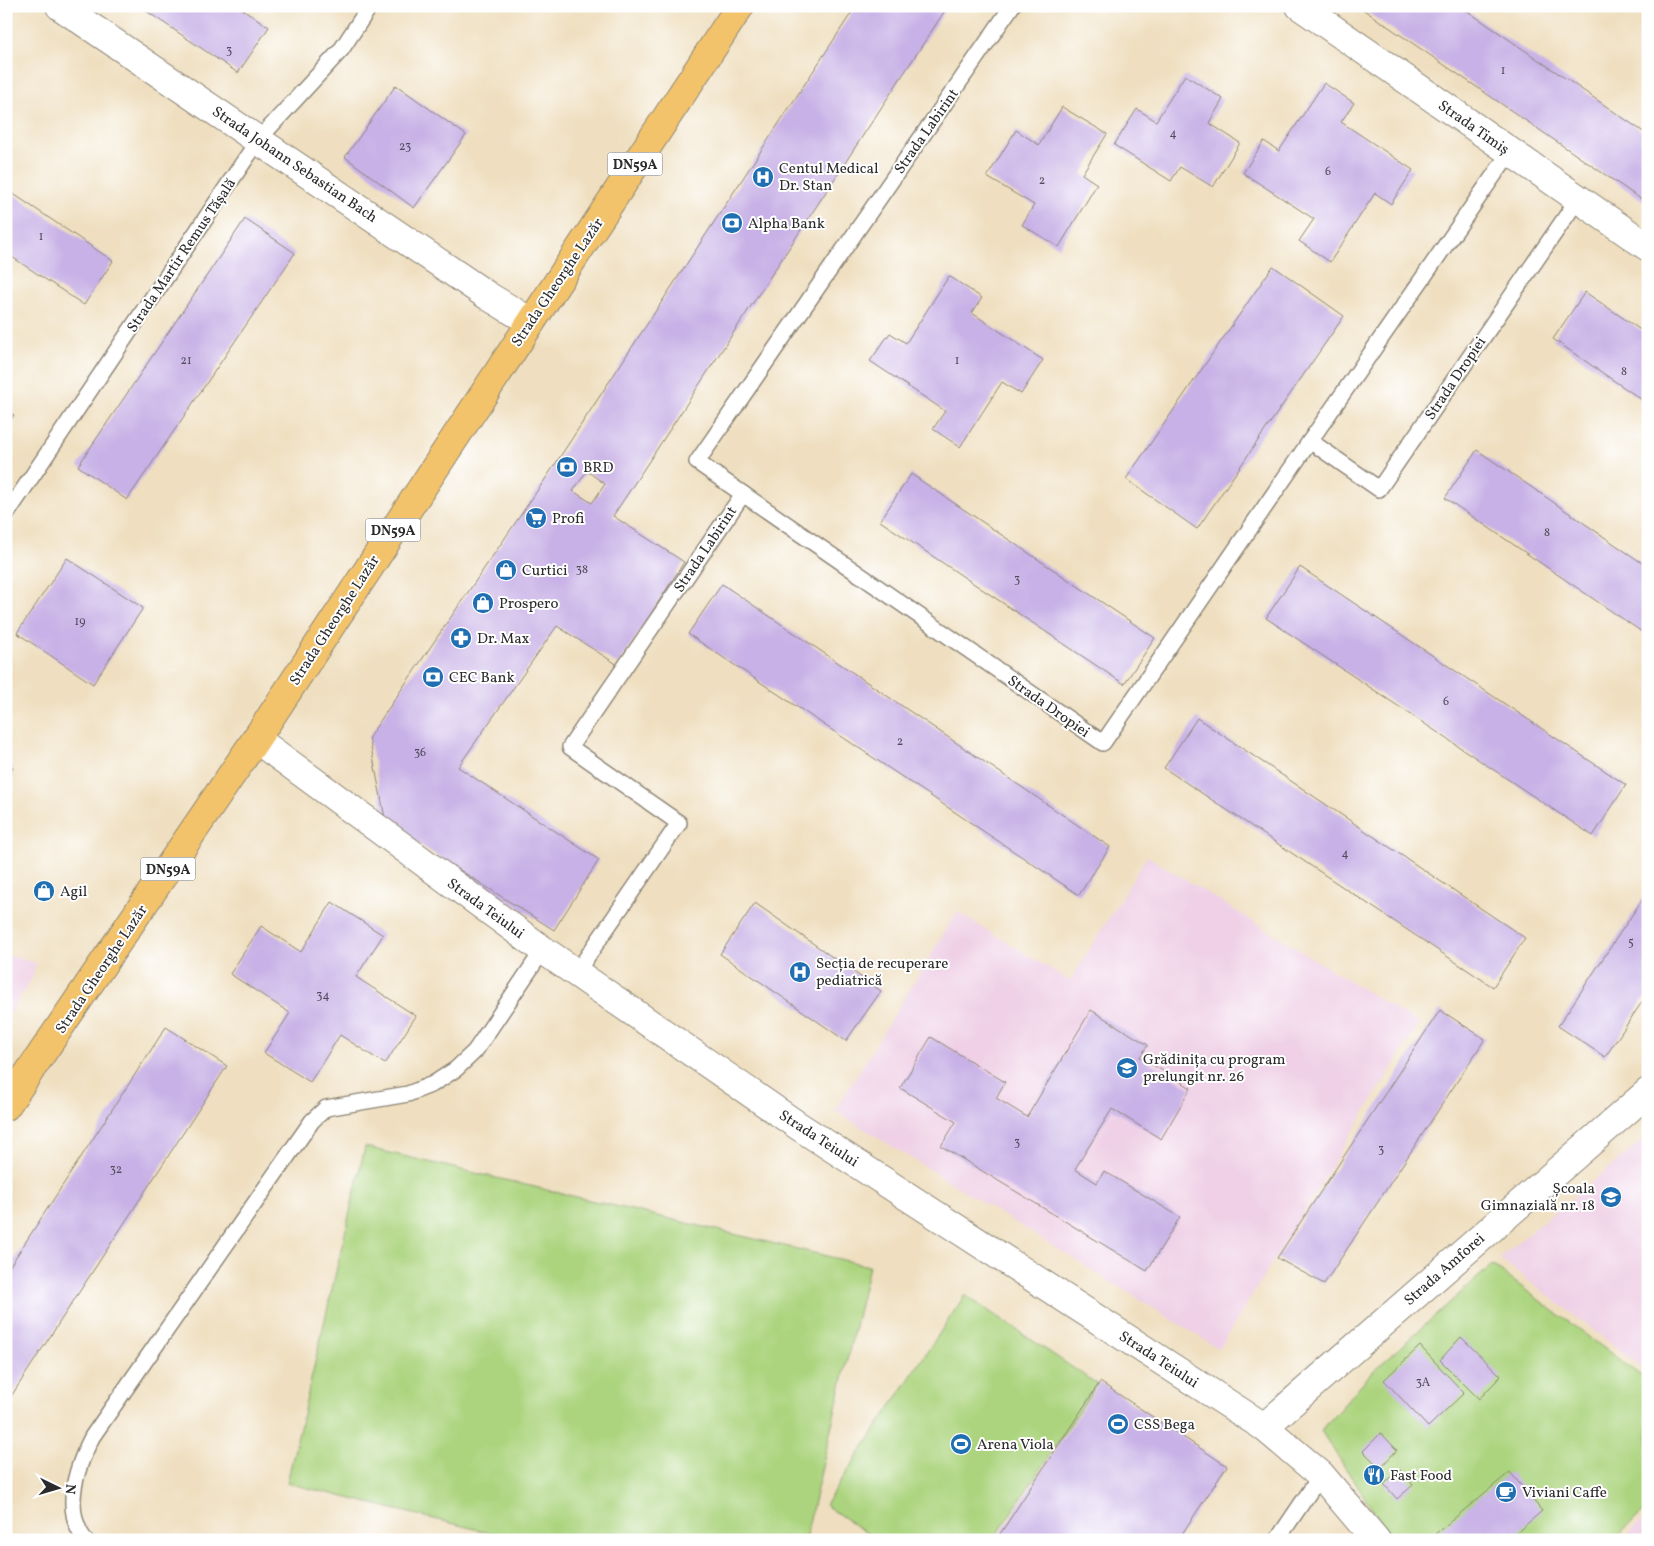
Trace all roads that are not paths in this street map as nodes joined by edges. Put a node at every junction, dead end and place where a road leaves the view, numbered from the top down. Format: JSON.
{"nodes":[{"id":1,"x":60,"y":6,"type":"edge"},
{"id":2,"x":370,"y":6,"type":"edge"},
{"id":3,"x":740,"y":6,"type":"edge"},
{"id":4,"x":1012,"y":6,"type":"edge"},
{"id":5,"x":1300,"y":6,"type":"edge"},
{"id":6,"x":259,"y":139,"type":"junction"},
{"id":7,"x":1510,"y":152,"type":"junction"},
{"id":8,"x":1578,"y":199,"type":"junction"},
{"id":9,"x":1648,"y":247,"type":"edge"},
{"id":10,"x":531,"y":322,"type":"junction"},
{"id":11,"x":1310,"y":441,"type":"junction"},
{"id":12,"x":743,"y":494,"type":"junction"},
{"id":13,"x":6,"y":515,"type":"edge"},
{"id":14,"x":256,"y":739,"type":"junction"},
{"id":15,"x":543,"y":950,"type":"junction"},
{"id":16,"x":576,"y":973,"type":"junction"},
{"id":17,"x":1648,"y":1092,"type":"edge"},
{"id":18,"x":6,"y":1106,"type":"edge"},
{"id":19,"x":1264,"y":1427,"type":"junction"},
{"id":20,"x":1322,"y":1475,"type":"junction"},
{"id":21,"x":85,"y":1540,"type":"edge"},
{"id":22,"x":1277,"y":1540,"type":"edge"},
{"id":23,"x":1376,"y":1540,"type":"edge"}],
"edges":[{"from":1,"to":6,"type":"street","name":"Strada Johann Sebastian Bach"},
{"from":2,"to":6,"type":"lane","name":"Strada Martir Remus Tășală"},
{"from":3,"to":10,"type":"main road","name":"Strada Gheorghe Lazăr","number":"DN59A"},
{"from":4,"to":12,"type":"lane","name":"Strada Labirint"},
{"from":5,"to":7,"type":"street","name":"Strada Timiș"},
{"from":6,"to":10,"type":"street","name":"Strada Johann Sebastian Bach"},
{"from":6,"to":13,"type":"lane","name":"Strada Martir Remus Tășală"},
{"from":7,"to":8,"type":"street","name":"Strada Timiș"},
{"from":7,"to":11,"type":"lane","name":"Strada Dropiei"},
{"from":8,"to":9,"type":"street","name":"Strada Timiș"},
{"from":8,"to":11,"type":"lane","name":"Strada Dropiei"},
{"from":10,"to":14,"type":"main road","name":"Strada Gheorghe Lazăr","number":"DN59A"},
{"from":11,"to":12,"type":"lane","name":"Strada Dropiei"},
{"from":12,"to":16,"type":"lane","name":"Strada Labirint"},
{"from":14,"to":15,"type":"street","name":"Strada Teiului"},
{"from":14,"to":18,"type":"main road","name":"Strada Gheorghe Lazăr","number":"DN59A"},
{"from":15,"to":16,"type":"street","name":"Strada Teiului"},
{"from":15,"to":21,"type":"lane"},
{"from":16,"to":19,"type":"street","name":"Strada Teiului"},
{"from":17,"to":19,"type":"street","name":"Strada Amforei"},
{"from":19,"to":20,"type":"street","name":"Strada Teiului"},
{"from":20,"to":22,"type":"lane"},
{"from":20,"to":23,"type":"street","name":"Strada Teiului"}]}
